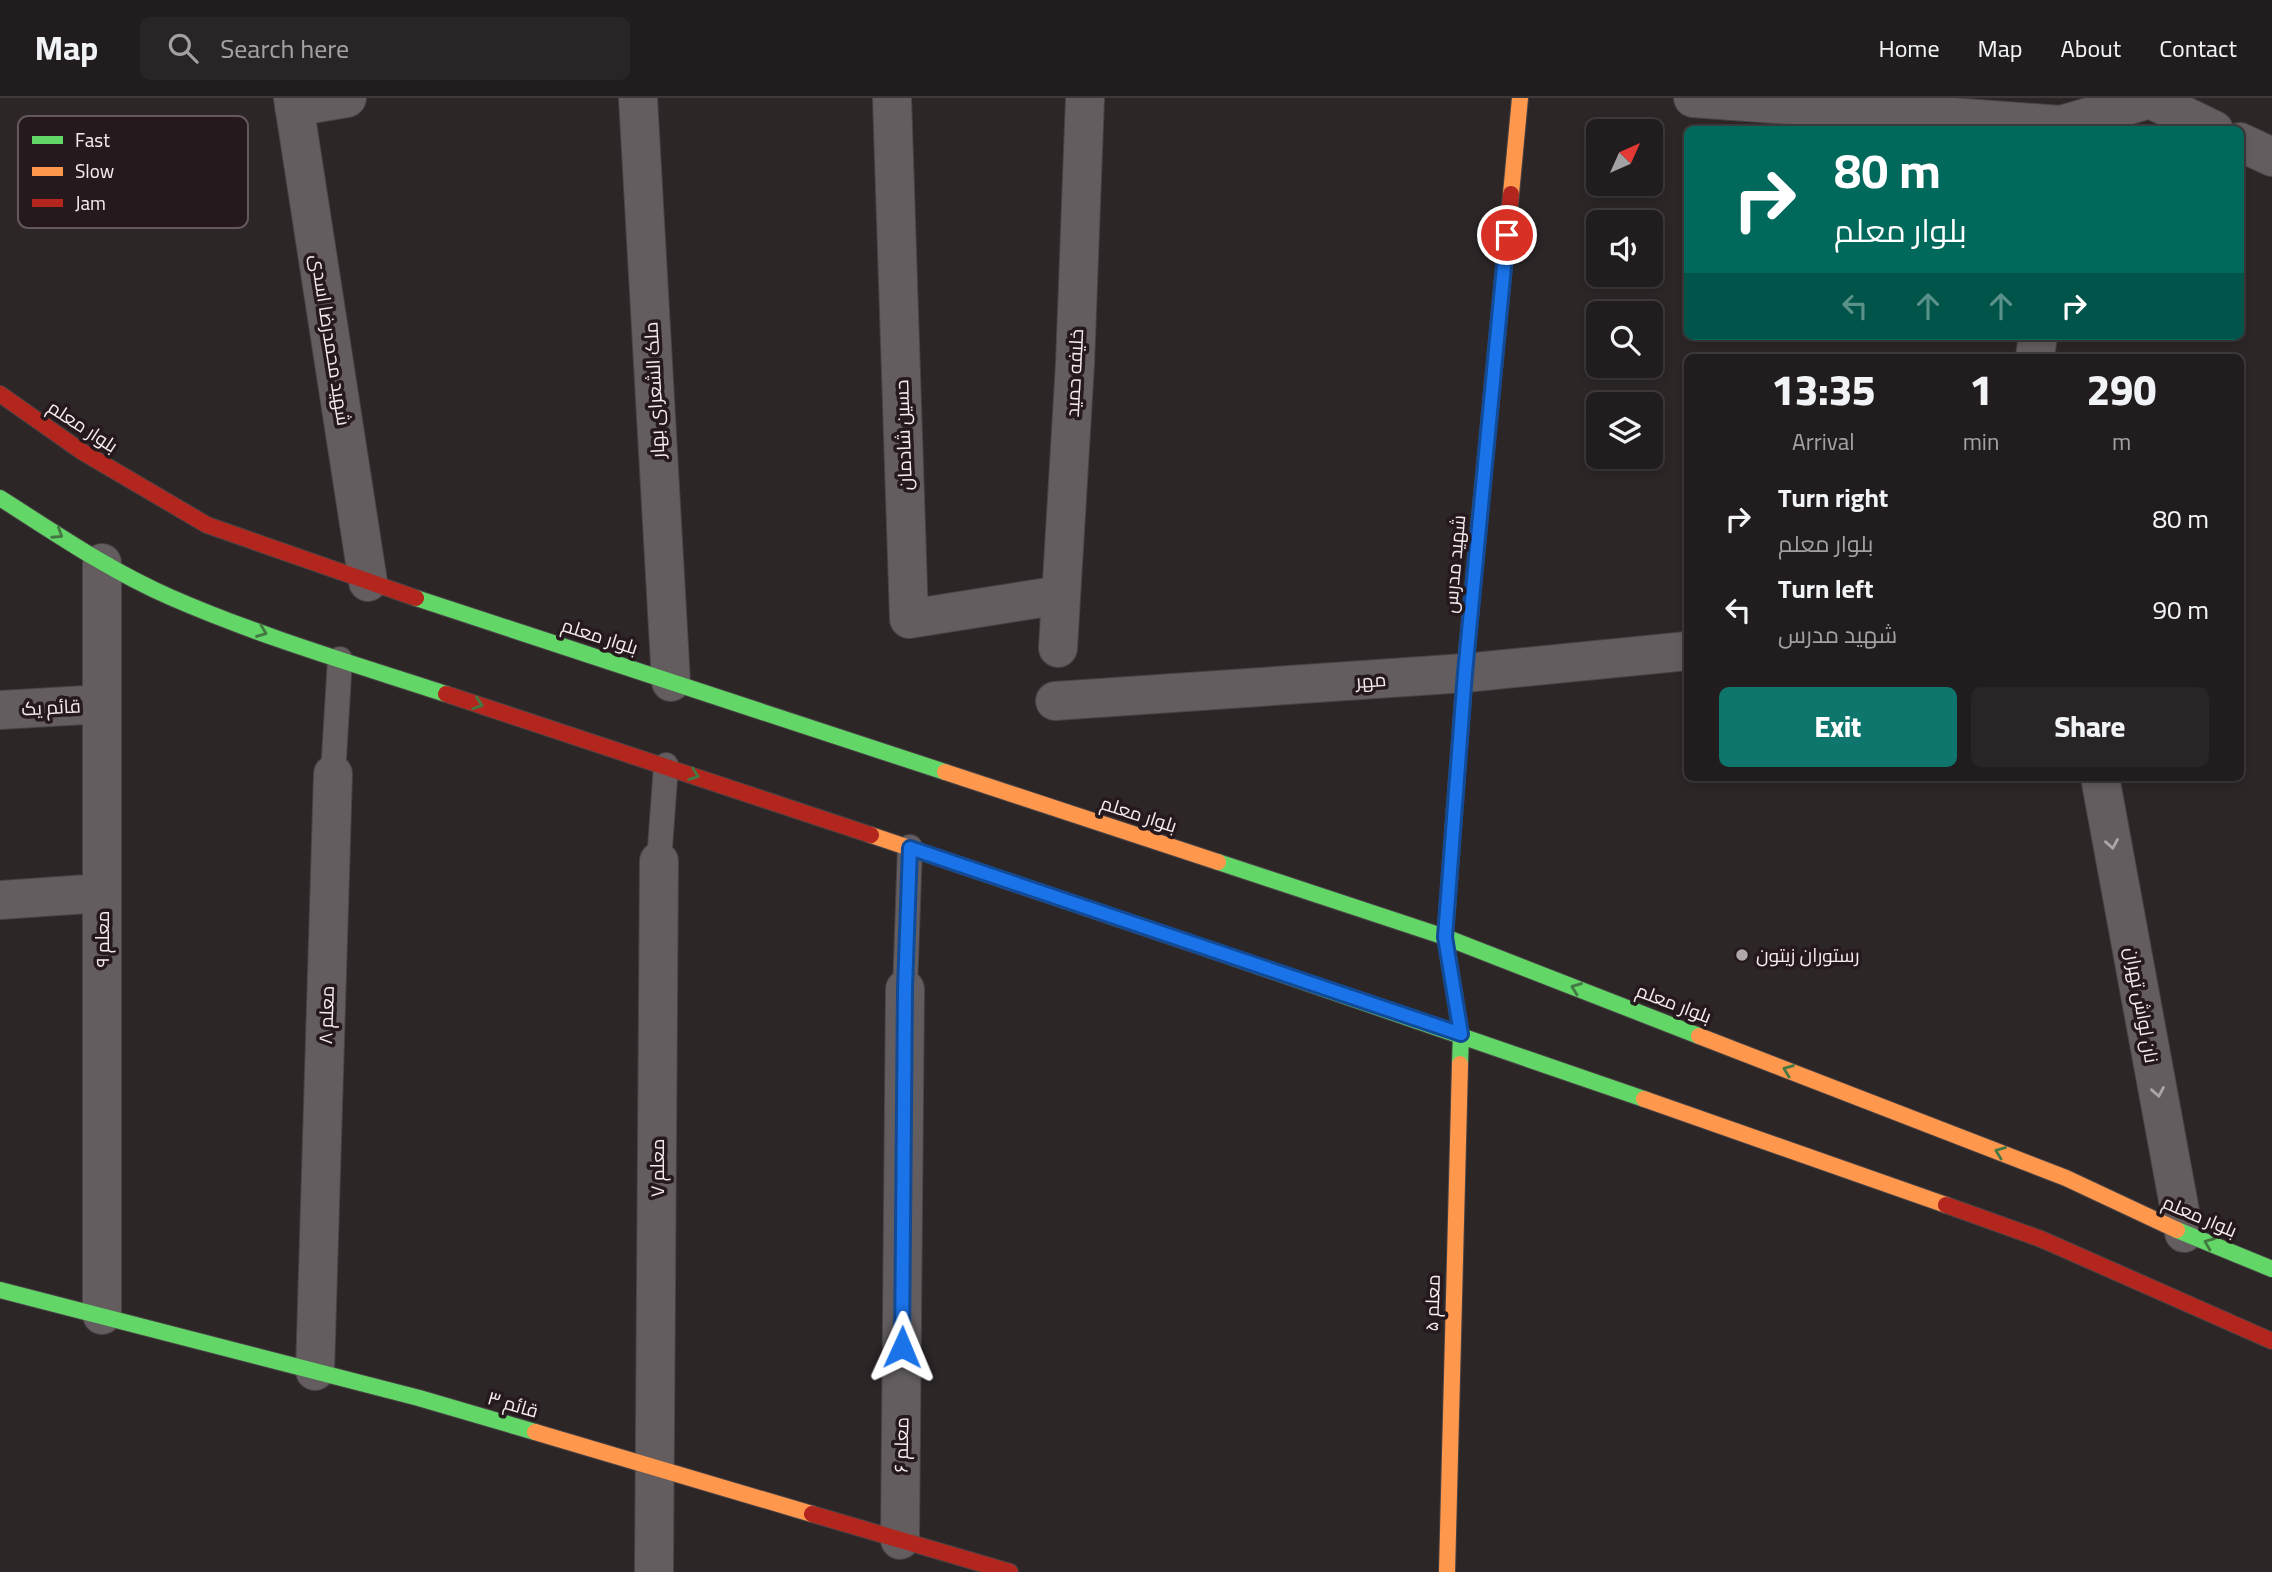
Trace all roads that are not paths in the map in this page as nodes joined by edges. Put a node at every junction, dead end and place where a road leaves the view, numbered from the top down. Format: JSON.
{"nodes":[{"id":1,"x":348,"y":98,"type":"edge"},
{"id":2,"x":638,"y":98,"type":"edge"},
{"id":3,"x":892,"y":98,"type":"edge"},
{"id":4,"x":1085,"y":98,"type":"edge"},
{"id":5,"x":1520,"y":98,"type":"edge"},
{"id":6,"x":1693,"y":98,"type":"edge"},
{"id":7,"x":2150,"y":98,"type":"edge"},
{"id":8,"x":293,"y":102,"type":"edge"},
{"id":9,"x":2047,"y":126,"type":"edge"},
{"id":10,"x":2063,"y":126,"type":"edge"},
{"id":11,"x":2206,"y":126,"type":"edge"},
{"id":12,"x":2244,"y":144,"type":"edge"},
{"id":13,"x":2272,"y":157,"type":"edge"},
{"id":14,"x":0,"y":394,"type":"edge"},
{"id":15,"x":0,"y":498,"type":"edge"},
{"id":16,"x":102,"y":563,"type":"junction"},
{"id":17,"x":369,"y":582,"type":"junction"},
{"id":18,"x":1061,"y":595,"type":"junction"},
{"id":19,"x":1058,"y":648,"type":"dead end"},
{"id":20,"x":1684,"y":652,"type":"edge"},
{"id":21,"x":340,"y":659,"type":"junction"},
{"id":22,"x":1465,"y":673,"type":"junction"},
{"id":23,"x":671,"y":682,"type":"junction"},
{"id":24,"x":1055,"y":701,"type":"dead end"},
{"id":25,"x":102,"y":704,"type":"junction"},
{"id":26,"x":0,"y":710,"type":"edge"},
{"id":27,"x":666,"y":765,"type":"junction"},
{"id":28,"x":333,"y":774,"type":"joint"},
{"id":29,"x":2101,"y":781,"type":"edge"},
{"id":30,"x":910,"y":848,"type":"junction"},
{"id":31,"x":659,"y":861,"type":"joint"},
{"id":32,"x":102,"y":893,"type":"junction"},
{"id":33,"x":0,"y":900,"type":"edge"},
{"id":34,"x":1445,"y":937,"type":"junction"},
{"id":35,"x":905,"y":989,"type":"joint"},
{"id":36,"x":1461,"y":1034,"type":"junction"},
{"id":37,"x":2184,"y":1233,"type":"junction"},
{"id":38,"x":2272,"y":1269,"type":"edge"},
{"id":39,"x":0,"y":1290,"type":"edge"},
{"id":40,"x":102,"y":1315,"type":"junction"},
{"id":41,"x":2272,"y":1341,"type":"edge"},
{"id":42,"x":315,"y":1371,"type":"junction"},
{"id":43,"x":655,"y":1467,"type":"junction"},
{"id":44,"x":900,"y":1540,"type":"junction"},
{"id":45,"x":950,"y":1563,"type":"edge"},
{"id":46,"x":654,"y":1572,"type":"edge"},
{"id":47,"x":1010,"y":1572,"type":"edge"},
{"id":48,"x":1447,"y":1572,"type":"edge"}],
"edges":[{"from":1,"to":8,"type":"street"},
{"from":2,"to":23,"type":"street","name":"ملک الشعرای بهار"},
{"from":3,"to":18,"type":"street","name":"حسین شادمان"},
{"from":4,"to":18,"type":"street","name":"خلیفه حمید"},
{"from":5,"to":22,"type":"main road","name":"شهید مدرس"},
{"from":6,"to":9,"type":"street"},
{"from":7,"to":10,"type":"street"},
{"from":7,"to":11,"type":"street"},
{"from":8,"to":17,"type":"street","name":"شهید محمدرضا اسدی"},
{"from":12,"to":13,"type":"street"},
{"from":14,"to":17,"type":"main road","name":"بلوار معلم"},
{"from":15,"to":16,"type":"main road","one_way":true},
{"from":16,"to":21,"type":"main road","one_way":true},
{"from":16,"to":25,"type":"street","name":"معلم ۹"},
{"from":17,"to":23,"type":"main road","name":"بلوار معلم"},
{"from":18,"to":19,"type":"street","name":"خلیفه حمید"},
{"from":20,"to":22,"type":"street","name":"مهر"},
{"from":21,"to":27,"type":"main road","one_way":true},
{"from":21,"to":28,"type":"lane","name":"معلم ۸"},
{"from":22,"to":24,"type":"street","name":"مهر"},
{"from":22,"to":34,"type":"main road","name":"شهید مدرس"},
{"from":23,"to":34,"type":"main road","name":"بلوار معلم"},
{"from":25,"to":26,"type":"street","name":"قائم یک"},
{"from":25,"to":32,"type":"street","name":"معلم ۹"},
{"from":27,"to":30,"type":"main road","one_way":true},
{"from":27,"to":31,"type":"lane","name":"معلم ۷"},
{"from":28,"to":42,"type":"street","name":"معلم ۸"},
{"from":29,"to":37,"type":"street","name":"نان لواش تهران","one_way":true},
{"from":30,"to":35,"type":"lane","name":"معلم ۶"},
{"from":30,"to":36,"type":"main road"},
{"from":31,"to":43,"type":"street","name":"معلم ۷"},
{"from":32,"to":33,"type":"street"},
{"from":32,"to":40,"type":"street","name":"معلم ۹"},
{"from":34,"to":36,"type":"main road","name":"شهید مدرس"},
{"from":37,"to":34,"type":"main road","name":"بلوار معلم","one_way":true},
{"from":35,"to":44,"type":"street","name":"معلم ۶"},
{"from":36,"to":41,"type":"main road"},
{"from":36,"to":48,"type":"main road","name":"معلم ۵"},
{"from":38,"to":37,"type":"main road","name":"بلوار معلم","one_way":true},
{"from":39,"to":40,"type":"main road","name":"قائم ۳"},
{"from":40,"to":42,"type":"main road","name":"قائم ۳"},
{"from":42,"to":43,"type":"main road","name":"قائم ۳"},
{"from":43,"to":44,"type":"main road","name":"قائم ۳"},
{"from":43,"to":46,"type":"street","name":"معلم ۷"},
{"from":44,"to":45,"type":"main road","name":"قائم ۳"},
{"from":45,"to":47,"type":"main road","name":"قائم ۳"}]}
